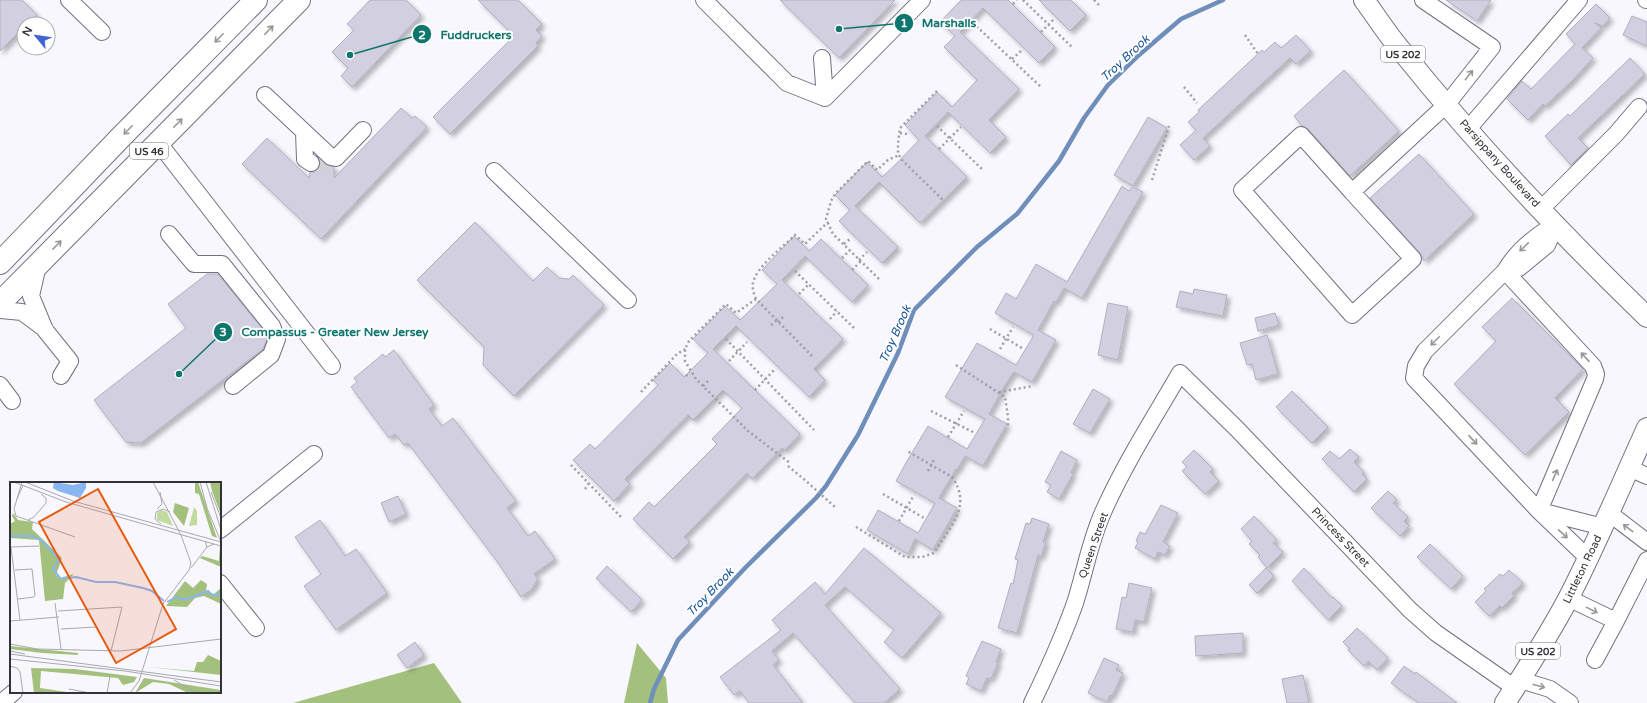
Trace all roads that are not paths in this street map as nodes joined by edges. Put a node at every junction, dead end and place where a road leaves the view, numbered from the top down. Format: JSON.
{"nodes":[{"id":1,"x":69,"y":0,"type":"edge"},
{"id":2,"x":256,"y":0,"type":"edge"},
{"id":3,"x":299,"y":0,"type":"edge"},
{"id":4,"x":704,"y":0,"type":"edge"},
{"id":5,"x":922,"y":0,"type":"edge"},
{"id":6,"x":1364,"y":0,"type":"edge"},
{"id":7,"x":1423,"y":0,"type":"edge"},
{"id":8,"x":1579,"y":0,"type":"edge"},
{"id":9,"x":102,"y":32,"type":"dead end"},
{"id":10,"x":822,"y":58,"type":"dead end"},
{"id":11,"x":265,"y":95,"type":"dead end"},
{"id":12,"x":825,"y":98,"type":"junction"},
{"id":13,"x":1447,"y":104,"type":"junction"},
{"id":14,"x":1639,"y":106,"type":"dead end"},
{"id":15,"x":1468,"y":129,"type":"junction"},
{"id":16,"x":363,"y":130,"type":"dead end"},
{"id":17,"x":304,"y":132,"type":"junction"},
{"id":18,"x":158,"y":142,"type":"junction"},
{"id":19,"x":311,"y":163,"type":"dead end"},
{"id":20,"x":494,"y":171,"type":"dead end"},
{"id":21,"x":1352,"y":192,"type":"junction"},
{"id":22,"x":1541,"y":208,"type":"junction"},
{"id":23,"x":1556,"y":224,"type":"junction"},
{"id":24,"x":169,"y":234,"type":"dead end"},
{"id":25,"x":0,"y":262,"type":"edge"},
{"id":26,"x":38,"y":265,"type":"junction"},
{"id":27,"x":1505,"y":271,"type":"junction"},
{"id":28,"x":628,"y":300,"type":"dead end"},
{"id":29,"x":0,"y":303,"type":"edge"},
{"id":30,"x":0,"y":310,"type":"edge"},
{"id":31,"x":1647,"y":317,"type":"edge"},
{"id":32,"x":45,"y":330,"type":"junction"},
{"id":33,"x":332,"y":366,"type":"dead end"},
{"id":34,"x":1180,"y":373,"type":"joint"},
{"id":35,"x":61,"y":376,"type":"dead end"},
{"id":36,"x":0,"y":385,"type":"edge"},
{"id":37,"x":233,"y":386,"type":"dead end"},
{"id":38,"x":0,"y":398,"type":"edge"},
{"id":39,"x":1647,"y":428,"type":"edge"},
{"id":40,"x":314,"y":454,"type":"dead end"},
{"id":41,"x":1629,"y":468,"type":"junction"},
{"id":42,"x":1647,"y":476,"type":"edge"},
{"id":43,"x":1539,"y":511,"type":"junction"},
{"id":44,"x":1606,"y":520,"type":"junction"},
{"id":45,"x":221,"y":529,"type":"edge"},
{"id":46,"x":1647,"y":542,"type":"edge"},
{"id":47,"x":1588,"y":558,"type":"junction"},
{"id":48,"x":1647,"y":560,"type":"edge"},
{"id":49,"x":221,"y":584,"type":"edge"},
{"id":50,"x":1568,"y":598,"type":"junction"},
{"id":51,"x":1616,"y":621,"type":"junction"},
{"id":52,"x":256,"y":628,"type":"dead end"},
{"id":53,"x":1594,"y":660,"type":"dead end"},
{"id":54,"x":1513,"y":690,"type":"edge"},
{"id":55,"x":13,"y":693,"type":"edge"},
{"id":56,"x":1,"y":703,"type":"edge"},
{"id":57,"x":1032,"y":703,"type":"edge"},
{"id":58,"x":1570,"y":703,"type":"edge"}],
"edges":[{"from":1,"to":9,"type":"street"},
{"from":2,"to":25,"type":"highway","number":"US 46","one_way":true},
{"from":18,"to":3,"type":"highway","number":"US 46","one_way":true},
{"from":4,"to":12,"type":"street"},
{"from":5,"to":12,"type":"street"},
{"from":6,"to":13,"type":"main road","name":"Parsippany Boulevard","number":"US 202"},
{"from":13,"to":7,"type":"street","one_way":true},
{"from":8,"to":15,"type":"street"},
{"from":10,"to":12,"type":"street"},
{"from":11,"to":17,"type":"street"},
{"from":13,"to":15,"type":"main road","name":"Parsippany Boulevard","number":"US 202"},
{"from":13,"to":21,"type":"street"},
{"from":14,"to":22,"type":"street"},
{"from":15,"to":22,"type":"main road","name":"Parsippany Boulevard","number":"US 202"},
{"from":16,"to":17,"type":"street"},
{"from":17,"to":19,"type":"street"},
{"from":26,"to":18,"type":"highway","number":"US 46","one_way":true},
{"from":18,"to":33,"type":"street"},
{"from":20,"to":28,"type":"street"},
{"from":21,"to":21,"type":"street"},
{"from":22,"to":23,"type":"main road","name":"Parsippany Boulevard","number":"US 202"},
{"from":23,"to":27,"type":"street"},
{"from":23,"to":31,"type":"main road","name":"Parsippany Boulevard","number":"US 202"},
{"from":24,"to":37,"type":"street"},
{"from":26,"to":29,"type":"highway","number":"US 46"},
{"from":26,"to":32,"type":"street"},
{"from":43,"to":27,"type":"street","one_way":true},
{"from":27,"to":43,"type":"street","one_way":true},
{"from":30,"to":32,"type":"street"},
{"from":32,"to":35,"type":"street"},
{"from":34,"to":54,"type":"street","name":"Princess Street"},
{"from":34,"to":57,"type":"street","name":"Queen Street"},
{"from":36,"to":38,"type":"street"},
{"from":39,"to":41,"type":"main road","name":"Littleton Road","number":"US 202"},
{"from":40,"to":45,"type":"street"},
{"from":41,"to":42,"type":"street"},
{"from":41,"to":44,"type":"main road","name":"Littleton Road","number":"US 202"},
{"from":43,"to":44,"type":"street"},
{"from":43,"to":47,"type":"street","one_way":true},
{"from":46,"to":44,"type":"street","one_way":true},
{"from":44,"to":47,"type":"main road","name":"Littleton Road","number":"US 202"},
{"from":47,"to":50,"type":"main road","name":"Littleton Road","number":"US 202"},
{"from":48,"to":51,"type":"street"},
{"from":49,"to":52,"type":"street"},
{"from":50,"to":51,"type":"street","one_way":true},
{"from":50,"to":54,"type":"main road","name":"Littleton Road","number":"US 202"},
{"from":51,"to":53,"type":"street"},
{"from":54,"to":58,"type":"street","name":"Princess Street","one_way":true},
{"from":55,"to":56,"type":"street"}]}
